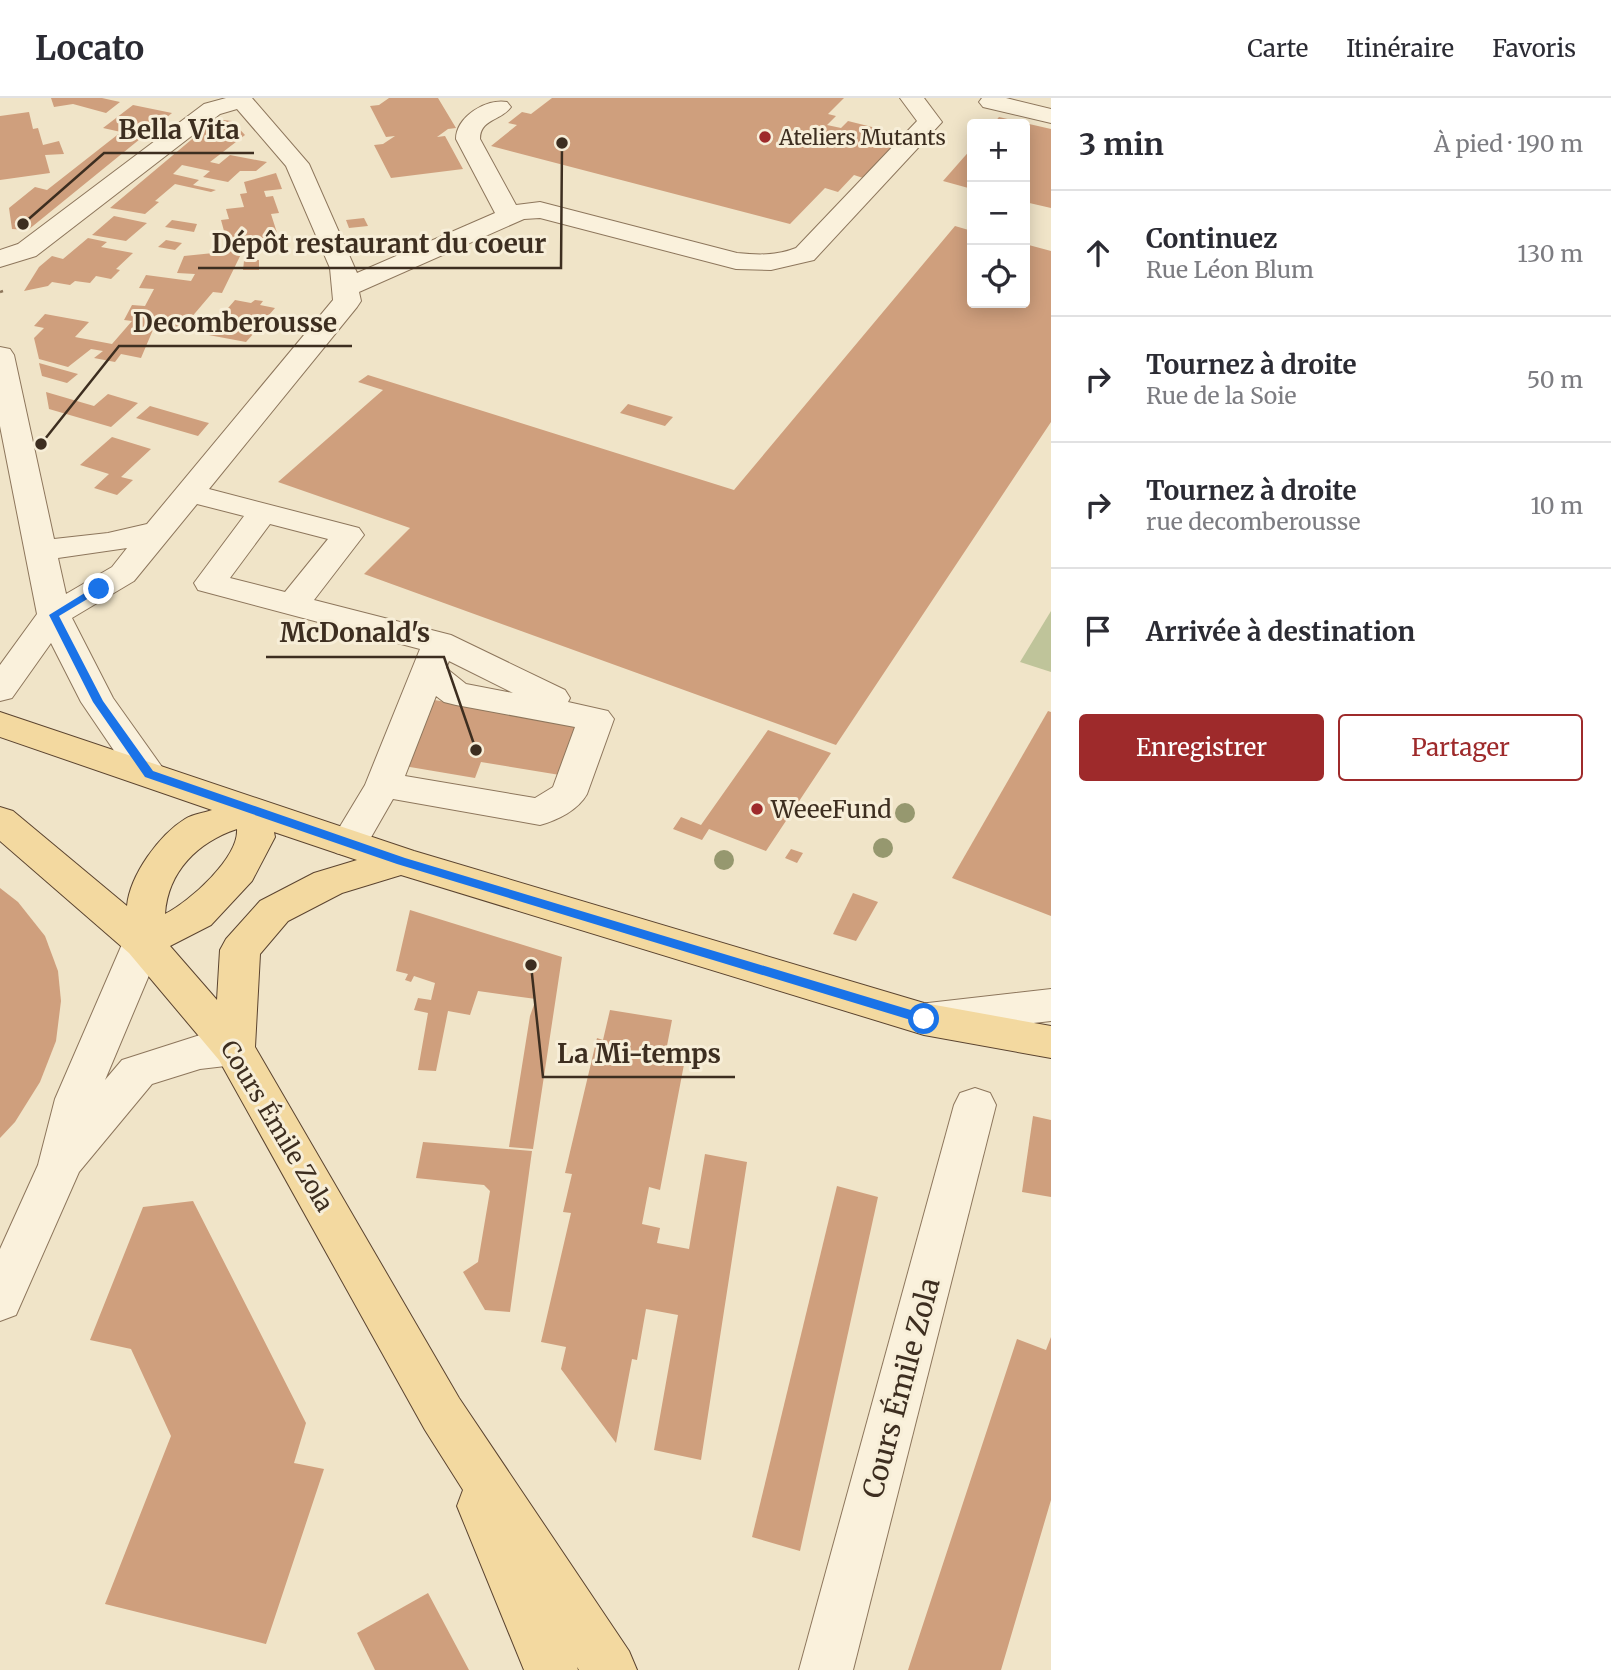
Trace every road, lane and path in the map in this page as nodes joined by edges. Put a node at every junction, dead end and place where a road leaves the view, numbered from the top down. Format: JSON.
{"nodes":[{"id":1,"x":912,"y":98,"type":"edge"},
{"id":2,"x":240,"y":99,"type":"edge"},
{"id":3,"x":993,"y":100,"type":"edge"},
{"id":4,"x":499,"y":107,"type":"dead end"},
{"id":5,"x":1042,"y":110,"type":"edge"},
{"id":6,"x":509,"y":216,"type":"junction"},
{"id":7,"x":0,"y":259,"type":"edge"},
{"id":8,"x":345,"y":288,"type":"junction"},
{"id":9,"x":0,"y":355,"type":"edge"},
{"id":10,"x":7,"y":419,"type":"edge"},
{"id":11,"x":190,"y":493,"type":"junction"},
{"id":12,"x":262,"y":512,"type":"junction"},
{"id":13,"x":158,"y":531,"type":"junction"},
{"id":14,"x":40,"y":550,"type":"junction"},
{"id":15,"x":292,"y":604,"type":"junction"},
{"id":16,"x":54,"y":615,"type":"junction"},
{"id":17,"x":434,"y":657,"type":"junction"},
{"id":18,"x":0,"y":690,"type":"edge"},
{"id":19,"x":0,"y":724,"type":"edge"},
{"id":20,"x":149,"y":774,"type":"junction"},
{"id":21,"x":383,"y":785,"type":"junction"},
{"id":22,"x":254,"y":810,"type":"junction"},
{"id":23,"x":0,"y":820,"type":"edge"},
{"id":24,"x":349,"y":843,"type":"junction"},
{"id":25,"x":401,"y":861,"type":"junction"},
{"id":26,"x":143,"y":942,"type":"junction"},
{"id":27,"x":1051,"y":1005,"type":"edge"},
{"id":28,"x":924,"y":1019,"type":"junction"},
{"id":29,"x":1051,"y":1042,"type":"edge"},
{"id":30,"x":234,"y":1048,"type":"junction"},
{"id":31,"x":975,"y":1105,"type":"dead end"},
{"id":32,"x":60,"y":1165,"type":"junction"},
{"id":33,"x":0,"y":1300,"type":"edge"},
{"id":34,"x":442,"y":1414,"type":"junction"},
{"id":35,"x":551,"y":1670,"type":"edge"},
{"id":36,"x":610,"y":1670,"type":"edge"},
{"id":37,"x":827,"y":1670,"type":"edge"}],
"edges":[{"from":1,"to":6,"type":"street"},
{"from":2,"to":7,"type":"street"},
{"from":2,"to":8,"type":"street"},
{"from":3,"to":5,"type":"street"},
{"from":4,"to":6,"type":"street"},
{"from":6,"to":8,"type":"street"},
{"from":8,"to":11,"type":"street"},
{"from":9,"to":10,"type":"street"},
{"from":10,"to":14,"type":"street"},
{"from":11,"to":12,"type":"street"},
{"from":11,"to":13,"type":"street"},
{"from":12,"to":15,"type":"street"},
{"from":12,"to":15,"type":"street"},
{"from":13,"to":14,"type":"street"},
{"from":13,"to":16,"type":"street"},
{"from":14,"to":16,"type":"street"},
{"from":15,"to":17,"type":"street"},
{"from":16,"to":18,"type":"street"},
{"from":16,"to":20,"type":"street"},
{"from":17,"to":21,"type":"street"},
{"from":17,"to":21,"type":"street"},
{"from":19,"to":20,"type":"main road"},
{"from":20,"to":22,"type":"main road"},
{"from":21,"to":24,"type":"street"},
{"from":22,"to":24,"type":"main road"},
{"from":22,"to":26,"type":"main road"},
{"from":22,"to":26,"type":"main road"},
{"from":23,"to":26,"type":"main road","name":"Cours Émile Zola"},
{"from":24,"to":25,"type":"main road"},
{"from":25,"to":28,"type":"main road"},
{"from":25,"to":30,"type":"main road"},
{"from":26,"to":30,"type":"main road","name":"Cours Émile Zola"},
{"from":26,"to":32,"type":"street"},
{"from":27,"to":28,"type":"street"},
{"from":28,"to":29,"type":"main road"},
{"from":30,"to":32,"type":"street"},
{"from":30,"to":34,"type":"main road","name":"Cours Émile Zola"},
{"from":31,"to":37,"type":"street","name":"Cours Émile Zola"},
{"from":32,"to":33,"type":"street"},
{"from":34,"to":35,"type":"main road","name":"Cours Émile Zola"},
{"from":34,"to":36,"type":"main road","name":"Cours Émile Zola"}]}
